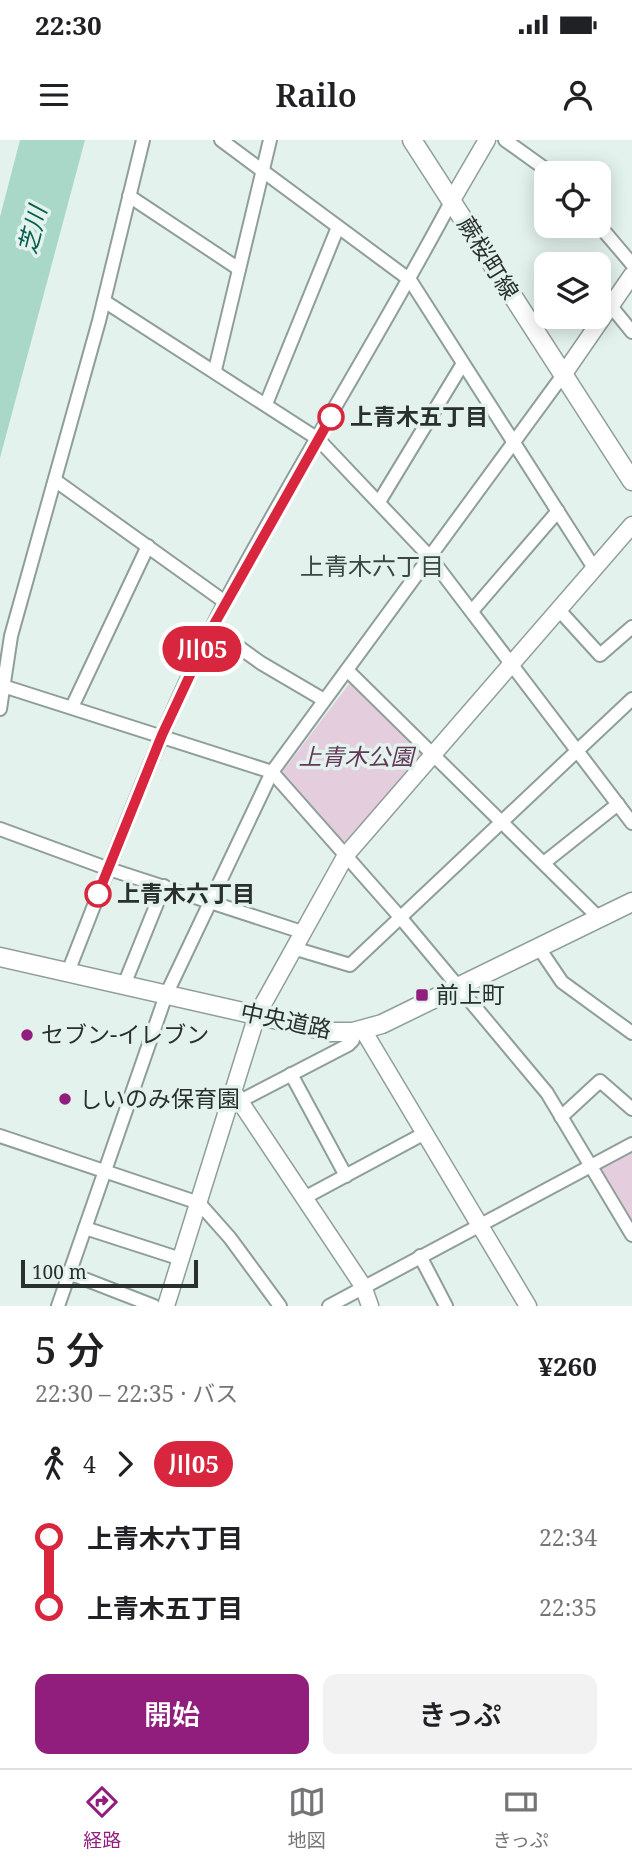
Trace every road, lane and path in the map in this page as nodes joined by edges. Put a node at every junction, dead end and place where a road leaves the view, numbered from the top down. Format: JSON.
{"nodes":[{"id":1,"x":143,"y":140,"type":"edge"},
{"id":2,"x":221,"y":140,"type":"edge"},
{"id":3,"x":270,"y":140,"type":"edge"},
{"id":4,"x":412,"y":140,"type":"edge"},
{"id":5,"x":487,"y":140,"type":"edge"},
{"id":6,"x":505,"y":140,"type":"edge"},
{"id":7,"x":534,"y":161,"type":"edge"},
{"id":8,"x":261,"y":171,"type":"junction"},
{"id":9,"x":130,"y":196,"type":"junction"},
{"id":10,"x":452,"y":200,"type":"junction"},
{"id":11,"x":338,"y":227,"type":"junction"},
{"id":12,"x":610,"y":238,"type":"edge"},
{"id":13,"x":632,"y":264,"type":"edge"},
{"id":14,"x":239,"y":268,"type":"junction"},
{"id":15,"x":632,"y":275,"type":"edge"},
{"id":16,"x":410,"y":281,"type":"junction"},
{"id":17,"x":104,"y":300,"type":"junction"},
{"id":18,"x":611,"y":304,"type":"edge"},
{"id":19,"x":611,"y":306,"type":"edge"},
{"id":20,"x":594,"y":329,"type":"edge"},
{"id":21,"x":632,"y":332,"type":"edge"},
{"id":22,"x":462,"y":365,"type":"junction"},
{"id":23,"x":215,"y":370,"type":"junction"},
{"id":24,"x":563,"y":374,"type":"junction"},
{"id":25,"x":266,"y":404,"type":"junction"},
{"id":26,"x":318,"y":439,"type":"junction"},
{"id":27,"x":514,"y":443,"type":"junction"},
{"id":28,"x":630,"y":475,"type":"edge"},
{"id":29,"x":56,"y":481,"type":"junction"},
{"id":30,"x":379,"y":502,"type":"junction"},
{"id":31,"x":558,"y":511,"type":"junction"},
{"id":32,"x":632,"y":525,"type":"edge"},
{"id":33,"x":148,"y":547,"type":"junction"},
{"id":34,"x":430,"y":557,"type":"junction"},
{"id":35,"x":594,"y":568,"type":"junction"},
{"id":36,"x":225,"y":602,"type":"junction"},
{"id":37,"x":559,"y":610,"type":"junction"},
{"id":38,"x":472,"y":611,"type":"junction"},
{"id":39,"x":632,"y":627,"type":"edge"},
{"id":40,"x":212,"y":628,"type":"junction"},
{"id":41,"x":513,"y":664,"type":"junction"},
{"id":42,"x":347,"y":670,"type":"junction"},
{"id":43,"x":3,"y":686,"type":"junction"},
{"id":44,"x":324,"y":701,"type":"junction"},
{"id":45,"x":632,"y":701,"type":"edge"},
{"id":46,"x":72,"y":707,"type":"junction"},
{"id":47,"x":0,"y":709,"type":"edge"},
{"id":48,"x":162,"y":735,"type":"junction"},
{"id":49,"x":577,"y":751,"type":"junction"},
{"id":50,"x":434,"y":755,"type":"junction"},
{"id":51,"x":272,"y":772,"type":"junction"},
{"id":52,"x":618,"y":804,"type":"junction"},
{"id":53,"x":503,"y":821,"type":"junction"},
{"id":54,"x":632,"y":823,"type":"edge"},
{"id":55,"x":0,"y":829,"type":"edge"},
{"id":56,"x":346,"y":855,"type":"junction"},
{"id":57,"x":545,"y":862,"type":"junction"},
{"id":58,"x":108,"y":869,"type":"junction"},
{"id":59,"x":164,"y":886,"type":"junction"},
{"id":60,"x":211,"y":900,"type":"junction"},
{"id":61,"x":632,"y":902,"type":"edge"},
{"id":62,"x":400,"y":917,"type":"junction"},
{"id":63,"x":600,"y":919,"type":"junction"},
{"id":64,"x":302,"y":932,"type":"junction"},
{"id":65,"x":293,"y":948,"type":"junction"},
{"id":66,"x":539,"y":948,"type":"junction"},
{"id":67,"x":0,"y":957,"type":"edge"},
{"id":68,"x":68,"y":972,"type":"junction"},
{"id":69,"x":124,"y":985,"type":"junction"},
{"id":70,"x":460,"y":988,"type":"junction"},
{"id":71,"x":166,"y":995,"type":"junction"},
{"id":72,"x":257,"y":1015,"type":"junction"},
{"id":73,"x":358,"y":1031,"type":"junction"},
{"id":74,"x":632,"y":1033,"type":"edge"},
{"id":75,"x":291,"y":1074,"type":"junction"},
{"id":76,"x":236,"y":1096,"type":"junction"},
{"id":77,"x":632,"y":1109,"type":"edge"},
{"id":78,"x":562,"y":1117,"type":"junction"},
{"id":79,"x":425,"y":1133,"type":"junction"},
{"id":80,"x":0,"y":1136,"type":"edge"},
{"id":81,"x":632,"y":1144,"type":"edge"},
{"id":82,"x":590,"y":1167,"type":"junction"},
{"id":83,"x":104,"y":1169,"type":"junction"},
{"id":84,"x":346,"y":1176,"type":"junction"},
{"id":85,"x":304,"y":1198,"type":"junction"},
{"id":86,"x":199,"y":1203,"type":"junction"},
{"id":87,"x":480,"y":1227,"type":"junction"},
{"id":88,"x":85,"y":1228,"type":"junction"},
{"id":89,"x":632,"y":1235,"type":"edge"},
{"id":90,"x":420,"y":1256,"type":"junction"},
{"id":91,"x":181,"y":1259,"type":"junction"},
{"id":92,"x":69,"y":1273,"type":"junction"},
{"id":93,"x":363,"y":1286,"type":"junction"},
{"id":94,"x":58,"y":1306,"type":"edge"},
{"id":95,"x":154,"y":1306,"type":"edge"},
{"id":96,"x":166,"y":1306,"type":"edge"},
{"id":97,"x":279,"y":1306,"type":"edge"},
{"id":98,"x":329,"y":1306,"type":"edge"},
{"id":99,"x":370,"y":1306,"type":"edge"},
{"id":100,"x":446,"y":1306,"type":"edge"},
{"id":101,"x":528,"y":1306,"type":"edge"}],
"edges":[{"from":1,"to":9,"type":"street"},
{"from":2,"to":8,"type":"street"},
{"from":3,"to":8,"type":"street"},
{"from":4,"to":10,"type":"main road","name":"蕨桜町線"},
{"from":5,"to":10,"type":"street"},
{"from":6,"to":7,"type":"street"},
{"from":8,"to":11,"type":"street"},
{"from":8,"to":14,"type":"street"},
{"from":9,"to":14,"type":"street"},
{"from":9,"to":17,"type":"street"},
{"from":10,"to":16,"type":"street"},
{"from":10,"to":24,"type":"main road","name":"蕨桜町線"},
{"from":11,"to":16,"type":"street"},
{"from":11,"to":25,"type":"street"},
{"from":12,"to":13,"type":"street"},
{"from":14,"to":23,"type":"street"},
{"from":15,"to":18,"type":"street"},
{"from":16,"to":22,"type":"street"},
{"from":16,"to":26,"type":"street"},
{"from":17,"to":23,"type":"street"},
{"from":17,"to":29,"type":"street"},
{"from":19,"to":21,"type":"street"},
{"from":20,"to":24,"type":"street"},
{"from":22,"to":27,"type":"street"},
{"from":22,"to":30,"type":"street"},
{"from":23,"to":25,"type":"street"},
{"from":24,"to":27,"type":"street"},
{"from":24,"to":28,"type":"main road","name":"蕨桜町線"},
{"from":25,"to":26,"type":"street"},
{"from":26,"to":30,"type":"street"},
{"from":26,"to":36,"type":"street"},
{"from":27,"to":31,"type":"street"},
{"from":27,"to":34,"type":"street"},
{"from":29,"to":33,"type":"street"},
{"from":29,"to":43,"type":"street"},
{"from":30,"to":34,"type":"street"},
{"from":31,"to":35,"type":"street"},
{"from":31,"to":38,"type":"street"},
{"from":32,"to":35,"type":"street"},
{"from":33,"to":36,"type":"street"},
{"from":33,"to":46,"type":"street"},
{"from":34,"to":38,"type":"street"},
{"from":34,"to":42,"type":"street"},
{"from":35,"to":37,"type":"street"},
{"from":36,"to":40,"type":"street"},
{"from":37,"to":39,"type":"street"},
{"from":37,"to":41,"type":"street"},
{"from":38,"to":41,"type":"street"},
{"from":40,"to":44,"type":"street"},
{"from":40,"to":48,"type":"street"},
{"from":41,"to":49,"type":"street"},
{"from":41,"to":50,"type":"street"},
{"from":42,"to":44,"type":"street"},
{"from":42,"to":50,"type":"street"},
{"from":43,"to":46,"type":"street"},
{"from":43,"to":47,"type":"street"},
{"from":44,"to":51,"type":"street"},
{"from":45,"to":49,"type":"street"},
{"from":46,"to":48,"type":"street"},
{"from":48,"to":51,"type":"street"},
{"from":48,"to":58,"type":"street"},
{"from":49,"to":52,"type":"street"},
{"from":49,"to":53,"type":"street"},
{"from":50,"to":53,"type":"street"},
{"from":50,"to":56,"type":"street"},
{"from":51,"to":56,"type":"street"},
{"from":51,"to":60,"type":"street"},
{"from":52,"to":54,"type":"street"},
{"from":52,"to":57,"type":"street"},
{"from":53,"to":57,"type":"street"},
{"from":53,"to":62,"type":"street"},
{"from":55,"to":58,"type":"street"},
{"from":56,"to":62,"type":"street"},
{"from":56,"to":64,"type":"street"},
{"from":57,"to":63,"type":"street"},
{"from":58,"to":59,"type":"street"},
{"from":58,"to":68,"type":"street"},
{"from":59,"to":60,"type":"street"},
{"from":59,"to":69,"type":"street"},
{"from":60,"to":64,"type":"street"},
{"from":60,"to":71,"type":"street"},
{"from":61,"to":63,"type":"main road","name":"中央道路"},
{"from":62,"to":65,"type":"street"},
{"from":62,"to":70,"type":"street"},
{"from":63,"to":66,"type":"main road","name":"中央道路"},
{"from":64,"to":65,"type":"street"},
{"from":65,"to":72,"type":"street"},
{"from":66,"to":70,"type":"main road","name":"中央道路"},
{"from":66,"to":74,"type":"street"},
{"from":67,"to":68,"type":"main road","name":"中央道路"},
{"from":68,"to":69,"type":"main road","name":"中央道路"},
{"from":69,"to":71,"type":"main road","name":"中央道路"},
{"from":70,"to":73,"type":"main road","name":"中央道路"},
{"from":70,"to":78,"type":"street"},
{"from":71,"to":72,"type":"main road","name":"中央道路"},
{"from":71,"to":83,"type":"street"},
{"from":72,"to":73,"type":"main road","name":"中央道路"},
{"from":72,"to":76,"type":"street"},
{"from":73,"to":75,"type":"street"},
{"from":73,"to":79,"type":"street"},
{"from":75,"to":76,"type":"street"},
{"from":75,"to":84,"type":"street"},
{"from":76,"to":85,"type":"street"},
{"from":76,"to":86,"type":"street"},
{"from":77,"to":78,"type":"street"},
{"from":78,"to":82,"type":"street"},
{"from":79,"to":84,"type":"street"},
{"from":79,"to":87,"type":"street"},
{"from":80,"to":83,"type":"street"},
{"from":81,"to":82,"type":"street"},
{"from":82,"to":87,"type":"street"},
{"from":82,"to":89,"type":"street"},
{"from":83,"to":86,"type":"street"},
{"from":83,"to":88,"type":"street"},
{"from":84,"to":85,"type":"street"},
{"from":85,"to":93,"type":"street"},
{"from":86,"to":91,"type":"street"},
{"from":86,"to":97,"type":"street"},
{"from":87,"to":90,"type":"street"},
{"from":87,"to":101,"type":"street"},
{"from":88,"to":91,"type":"street"},
{"from":88,"to":92,"type":"street"},
{"from":90,"to":93,"type":"street"},
{"from":90,"to":100,"type":"street"},
{"from":91,"to":96,"type":"street"},
{"from":92,"to":94,"type":"street"},
{"from":92,"to":95,"type":"street"},
{"from":93,"to":98,"type":"street"},
{"from":93,"to":99,"type":"street"}]}
